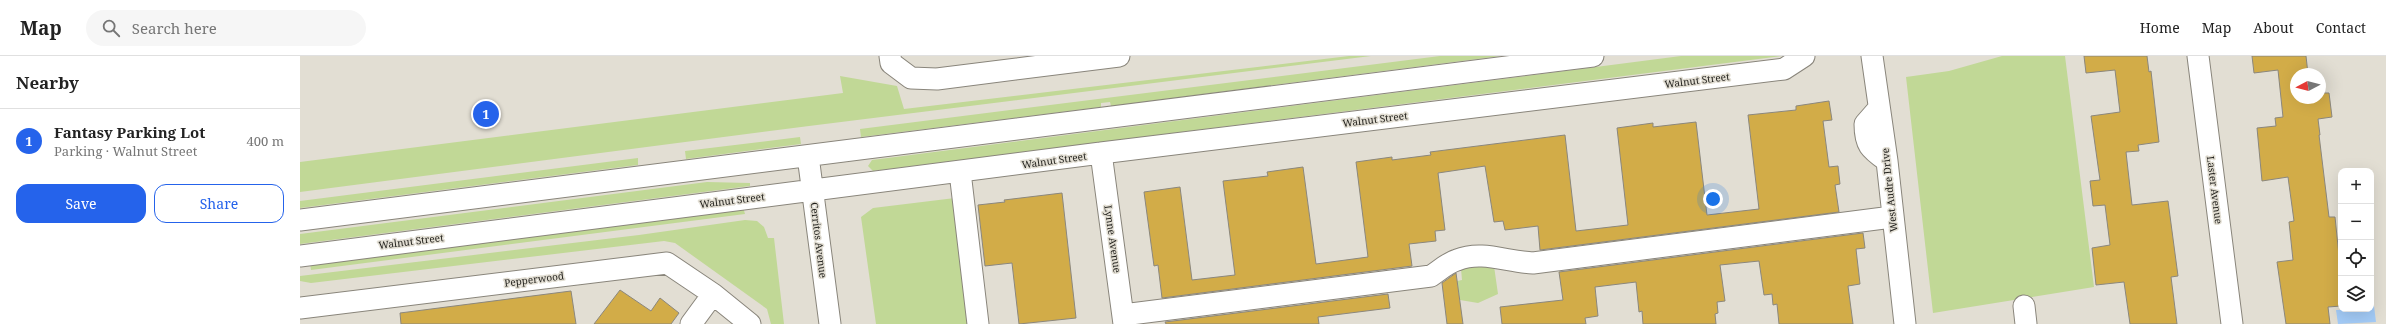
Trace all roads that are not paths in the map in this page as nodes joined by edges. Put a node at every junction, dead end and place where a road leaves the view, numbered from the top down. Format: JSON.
{"nodes":[{"id":1,"x":890,"y":56,"type":"edge"},
{"id":2,"x":1119,"y":56,"type":"edge"},
{"id":3,"x":1594,"y":56,"type":"edge"},
{"id":4,"x":1804,"y":56,"type":"edge"},
{"id":5,"x":1872,"y":56,"type":"edge"},
{"id":6,"x":2198,"y":56,"type":"edge"},
{"id":7,"x":1101,"y":153,"type":"junction"},
{"id":8,"x":808,"y":156,"type":"junction"},
{"id":9,"x":960,"y":172,"type":"junction"},
{"id":10,"x":812,"y":190,"type":"junction"},
{"id":11,"x":1892,"y":217,"type":"junction"},
{"id":12,"x":300,"y":220,"type":"edge"},
{"id":13,"x":300,"y":256,"type":"edge"},
{"id":14,"x":713,"y":294,"type":"junction"},
{"id":15,"x":311,"y":313,"type":"edge"},
{"id":16,"x":1124,"y":320,"type":"edge"},
{"id":17,"x":691,"y":324,"type":"edge"},
{"id":18,"x":750,"y":324,"type":"edge"},
{"id":19,"x":830,"y":324,"type":"edge"},
{"id":20,"x":978,"y":324,"type":"edge"},
{"id":21,"x":1905,"y":324,"type":"edge"},
{"id":22,"x":2232,"y":324,"type":"edge"}],
"edges":[{"from":1,"to":2,"type":"street"},
{"from":3,"to":8,"type":"street"},
{"from":4,"to":7,"type":"street","name":"Walnut Street"},
{"from":5,"to":11,"type":"street","name":"West Audre Drive"},
{"from":6,"to":22,"type":"street","name":"Laster Avenue"},
{"from":7,"to":9,"type":"street","name":"Walnut Street"},
{"from":7,"to":16,"type":"street","name":"Lynne Avenue"},
{"from":8,"to":10,"type":"street","name":"Cerritos Avenue"},
{"from":8,"to":12,"type":"street"},
{"from":9,"to":10,"type":"street","name":"Walnut Street"},
{"from":9,"to":20,"type":"street"},
{"from":10,"to":13,"type":"street","name":"Walnut Street"},
{"from":10,"to":19,"type":"street","name":"Cerritos Avenue"},
{"from":11,"to":16,"type":"street"},
{"from":11,"to":21,"type":"street","name":"West Audre Drive"},
{"from":14,"to":15,"type":"street","name":"Pepperwood"},
{"from":14,"to":17,"type":"street"},
{"from":14,"to":18,"type":"street","name":"Pepperwood"}]}
